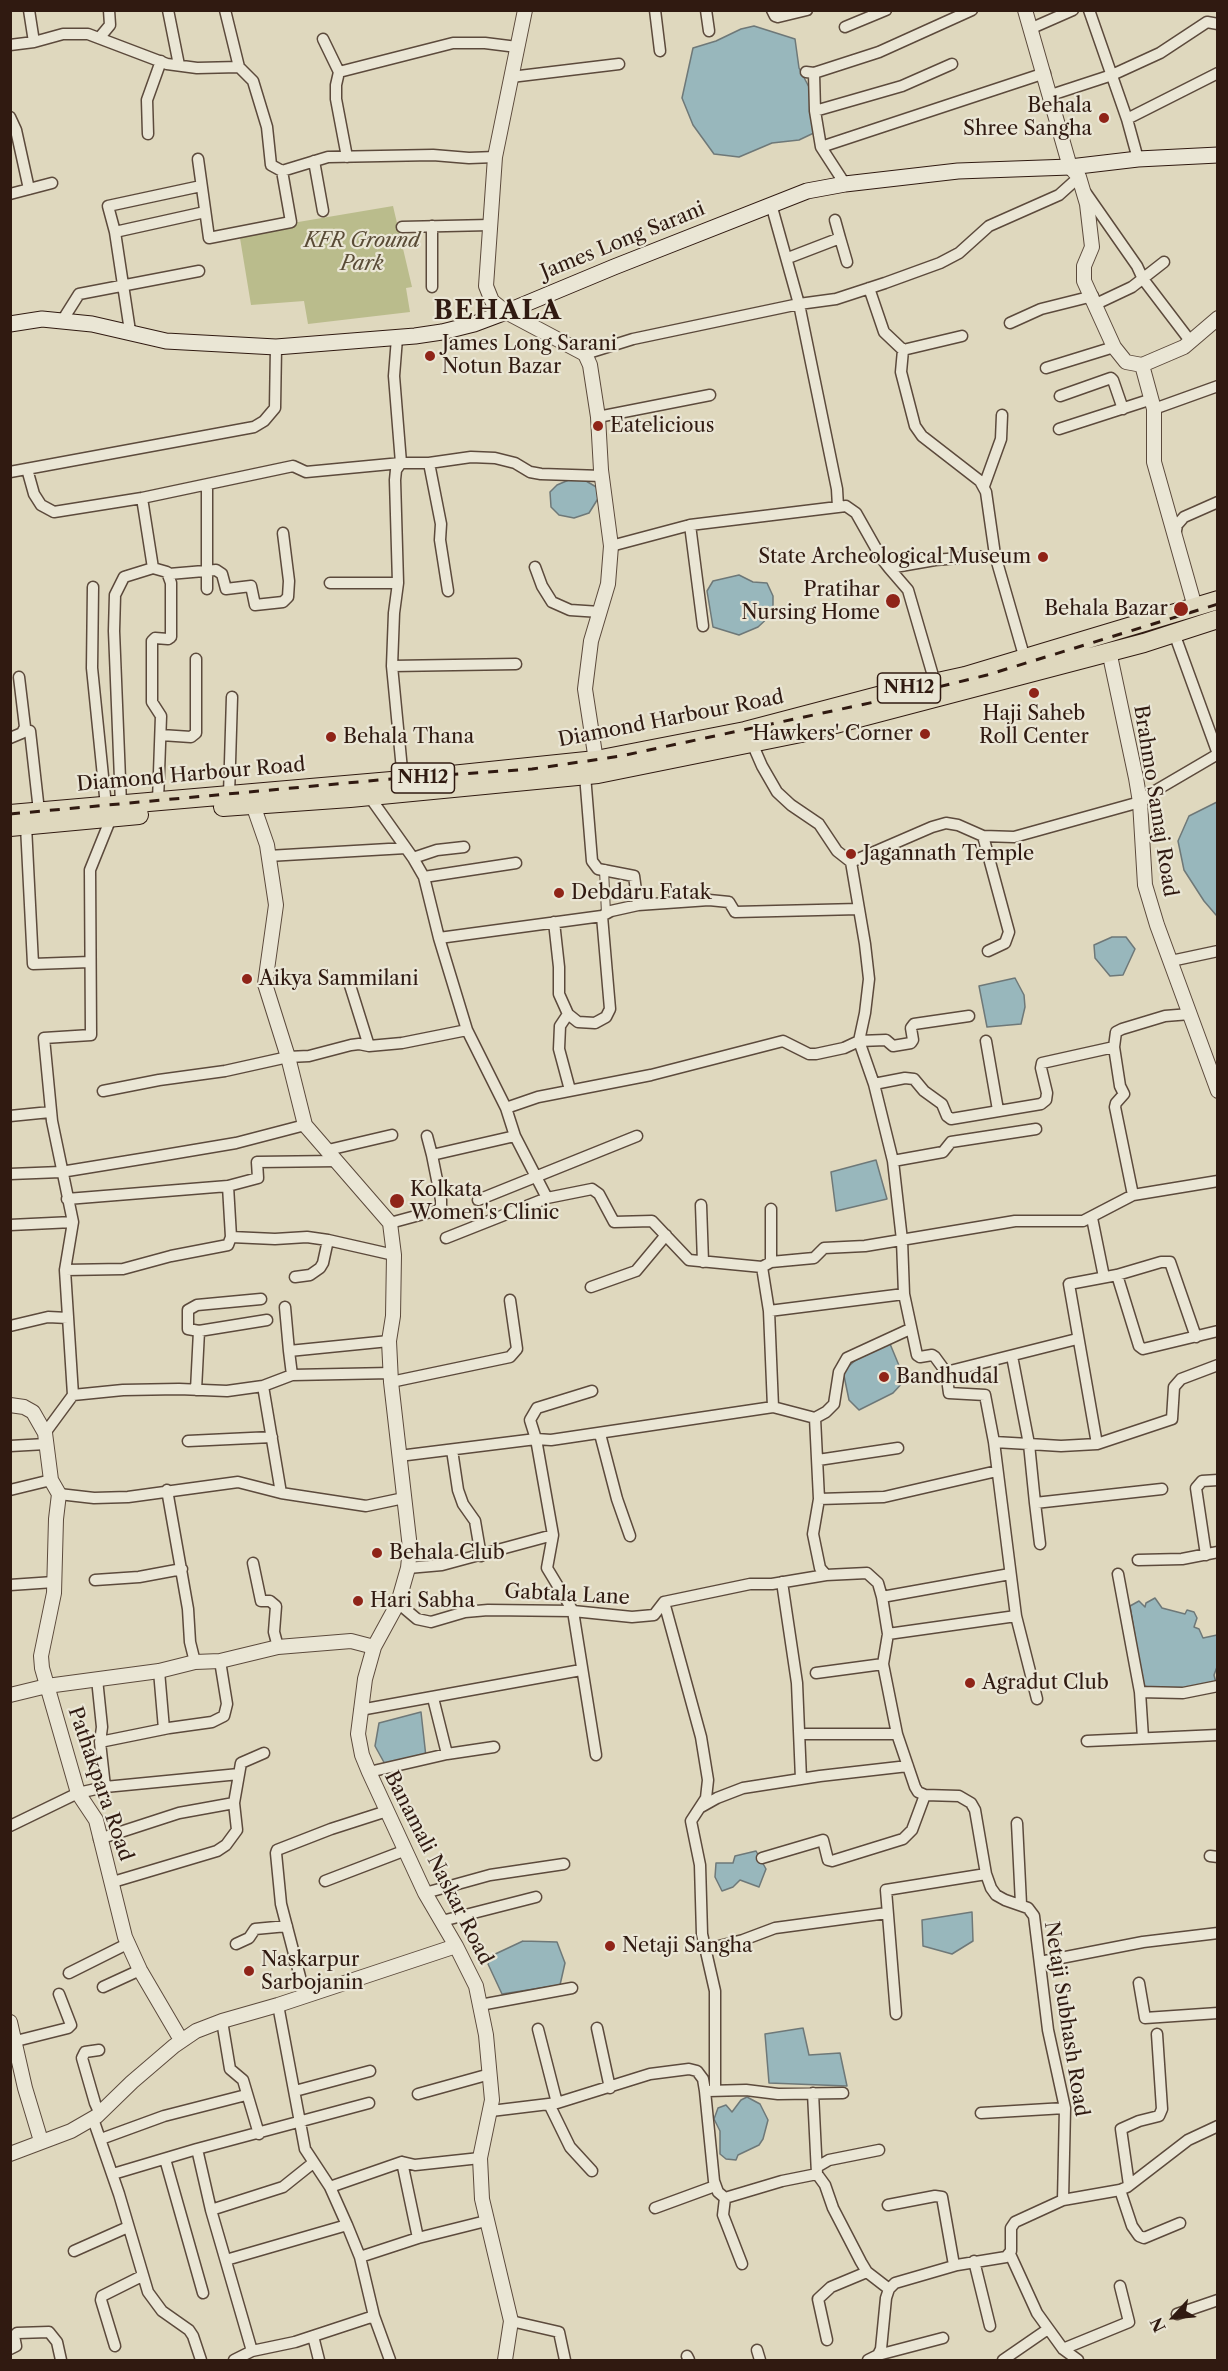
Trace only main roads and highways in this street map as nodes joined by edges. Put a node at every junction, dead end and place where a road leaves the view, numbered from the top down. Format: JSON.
{"nodes":[{"id":1,"x":1218,"y":156,"type":"edge"},
{"id":2,"x":10,"y":324,"type":"edge"},
{"id":3,"x":1218,"y":600,"type":"edge"},
{"id":4,"x":1218,"y":619,"type":"edge"},
{"id":5,"x":937,"y":690,"type":"junction"},
{"id":6,"x":593,"y":770,"type":"junction"},
{"id":7,"x":250,"y":798,"type":"junction"},
{"id":8,"x":113,"y":809,"type":"junction"},
{"id":9,"x":10,"y":814,"type":"edge"},
{"id":10,"x":18,"y":826,"type":"edge"}],
"edges":[{"from":1,"to":2,"type":"main road","name":"James Long Sarani"},
{"from":3,"to":5,"type":"highway","name":"Diamond Harbour Road","number":"NH12"},
{"from":4,"to":5,"type":"highway","name":"Diamond Harbour Road","number":"NH12"},
{"from":5,"to":6,"type":"highway","name":"Diamond Harbour Road","number":"NH12"},
{"from":5,"to":6,"type":"highway","name":"Diamond Harbour Road","number":"NH12"},
{"from":6,"to":7,"type":"highway","name":"Diamond Harbour Road","number":"NH12"},
{"from":6,"to":7,"type":"highway","name":"Diamond Harbour Road","number":"NH12"},
{"from":7,"to":8,"type":"highway","name":"Diamond Harbour Road","number":"NH12"},
{"from":7,"to":8,"type":"highway","name":"Diamond Harbour Road","number":"NH12"},
{"from":8,"to":9,"type":"highway","name":"Diamond Harbour Road","number":"NH12"},
{"from":8,"to":10,"type":"highway","name":"Diamond Harbour Road","number":"NH12"}]}
